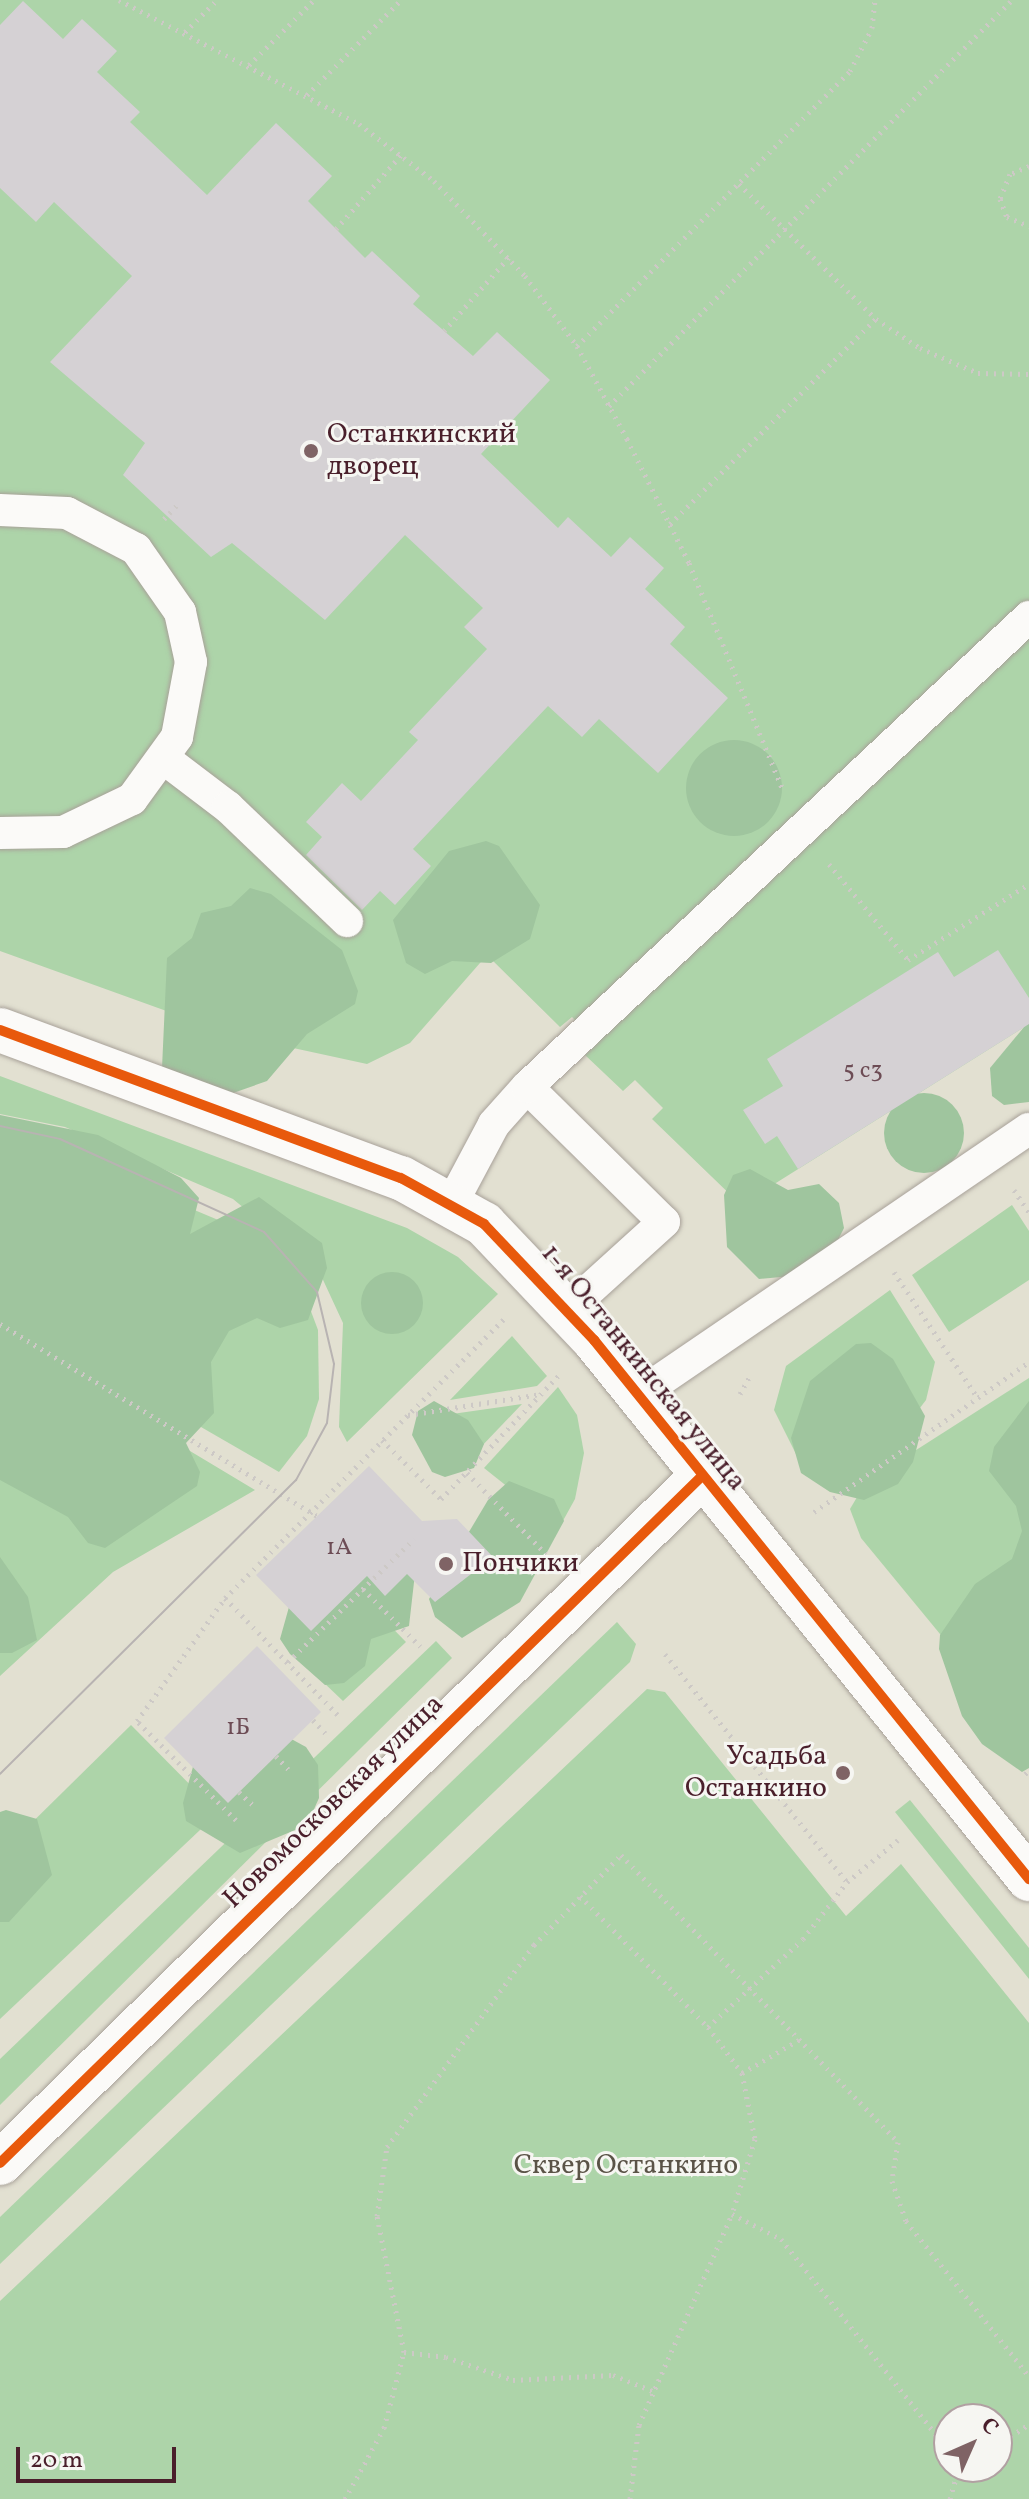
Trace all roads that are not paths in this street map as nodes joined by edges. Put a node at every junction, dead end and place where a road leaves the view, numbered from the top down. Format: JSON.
{"nodes":[{"id":1,"x":0,"y":510,"type":"edge"},
{"id":2,"x":1029,"y":617,"type":"edge"},
{"id":3,"x":166,"y":760,"type":"junction"},
{"id":4,"x":0,"y":833,"type":"edge"},
{"id":5,"x":347,"y":921,"type":"dead end"},
{"id":6,"x":0,"y":1030,"type":"edge"},
{"id":7,"x":527,"y":1087,"type":"junction"},
{"id":8,"x":1029,"y":1129,"type":"edge"},
{"id":9,"x":452,"y":1203,"type":"junction"},
{"id":10,"x":567,"y":1310,"type":"junction"},
{"id":11,"x":637,"y":1396,"type":"junction"},
{"id":12,"x":702,"y":1476,"type":"junction"},
{"id":13,"x":1029,"y":1879,"type":"edge"},
{"id":14,"x":0,"y":2163,"type":"edge"}],
"edges":[{"from":1,"to":3,"type":"lane"},
{"from":2,"to":7,"type":"lane"},
{"from":3,"to":4,"type":"lane"},
{"from":3,"to":5,"type":"lane"},
{"from":6,"to":9,"type":"street","name":"1-я Останкинская улица"},
{"from":7,"to":9,"type":"lane"},
{"from":7,"to":10,"type":"lane"},
{"from":8,"to":11,"type":"lane"},
{"from":9,"to":10,"type":"street","name":"1-я Останкинская улица"},
{"from":10,"to":11,"type":"street","name":"1-я Останкинская улица"},
{"from":11,"to":12,"type":"street","name":"1-я Останкинская улица"},
{"from":12,"to":13,"type":"street","name":"1-я Останкинская улица"},
{"from":12,"to":14,"type":"street","name":"Новомосковская улица"}]}
